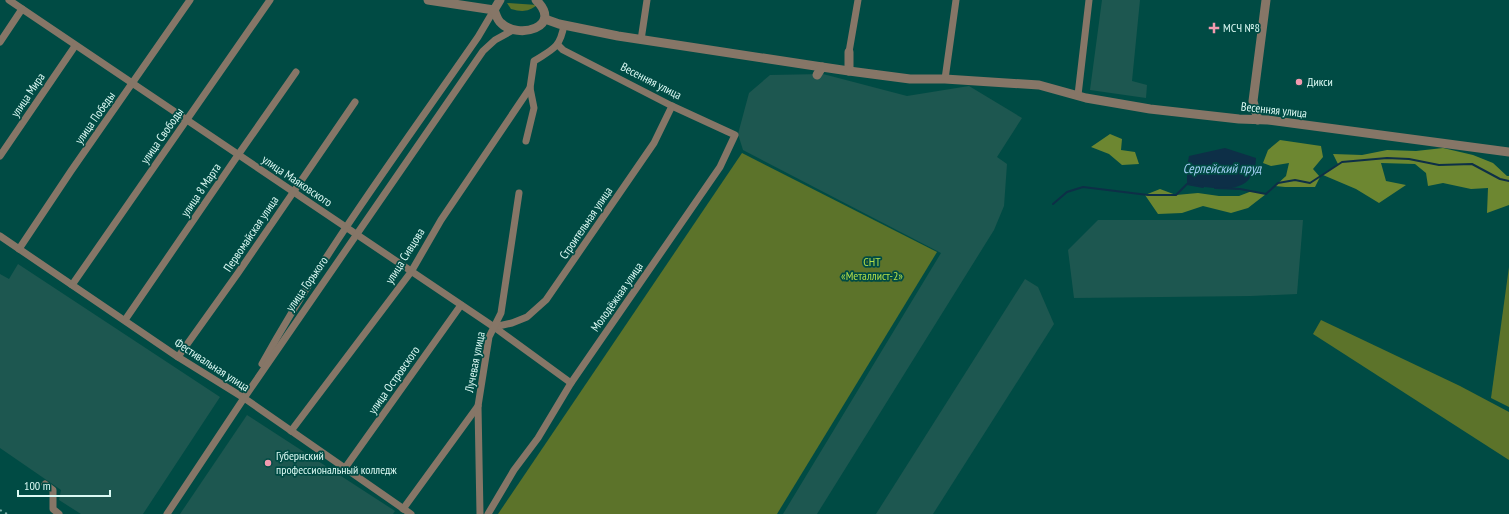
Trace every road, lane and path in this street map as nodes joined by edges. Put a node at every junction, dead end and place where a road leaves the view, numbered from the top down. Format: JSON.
{"nodes":[{"id":1,"x":8,"y":0,"type":"edge"},
{"id":2,"x":190,"y":0,"type":"edge"},
{"id":3,"x":270,"y":0,"type":"edge"},
{"id":4,"x":428,"y":0,"type":"edge"},
{"id":5,"x":500,"y":0,"type":"edge"},
{"id":6,"x":647,"y":0,"type":"edge"},
{"id":7,"x":858,"y":0,"type":"edge"},
{"id":8,"x":956,"y":0,"type":"edge"},
{"id":9,"x":1089,"y":0,"type":"edge"},
{"id":10,"x":1266,"y":0,"type":"edge"},
{"id":11,"x":540,"y":2,"type":"edge"},
{"id":12,"x":22,"y":9,"type":"junction"},
{"id":13,"x":494,"y":10,"type":"junction"},
{"id":14,"x":545,"y":19,"type":"junction"},
{"id":15,"x":564,"y":25,"type":"junction"},
{"id":16,"x":513,"y":30,"type":"junction"},
{"id":17,"x":641,"y":40,"type":"junction"},
{"id":18,"x":0,"y":42,"type":"edge"},
{"id":19,"x":558,"y":45,"type":"junction"},
{"id":20,"x":75,"y":46,"type":"junction"},
{"id":21,"x":849,"y":52,"type":"joint"},
{"id":22,"x":849,"y":71,"type":"junction"},
{"id":23,"x":296,"y":72,"type":"dead end"},
{"id":24,"x":945,"y":78,"type":"junction"},
{"id":25,"x":132,"y":84,"type":"junction"},
{"id":26,"x":530,"y":88,"type":"junction"},
{"id":27,"x":1078,"y":95,"type":"junction"},
{"id":28,"x":355,"y":102,"type":"dead end"},
{"id":29,"x":672,"y":106,"type":"junction"},
{"id":30,"x":187,"y":120,"type":"junction"},
{"id":31,"x":1258,"y":120,"type":"junction"},
{"id":32,"x":735,"y":135,"type":"joint"},
{"id":33,"x":526,"y":142,"type":"dead end"},
{"id":34,"x":1509,"y":152,"type":"edge"},
{"id":35,"x":238,"y":155,"type":"junction"},
{"id":36,"x":0,"y":156,"type":"edge"},
{"id":37,"x":292,"y":192,"type":"junction"},
{"id":38,"x":520,"y":193,"type":"dead end"},
{"id":39,"x":346,"y":227,"type":"junction"},
{"id":40,"x":357,"y":234,"type":"junction"},
{"id":41,"x":0,"y":236,"type":"edge"},
{"id":42,"x":19,"y":249,"type":"junction"},
{"id":43,"x":411,"y":272,"type":"junction"},
{"id":44,"x":72,"y":285,"type":"junction"},
{"id":45,"x":461,"y":305,"type":"junction"},
{"id":46,"x":125,"y":320,"type":"junction"},
{"id":47,"x":494,"y":327,"type":"junction"},
{"id":48,"x":178,"y":357,"type":"junction"},
{"id":49,"x":571,"y":383,"type":"junction"},
{"id":50,"x":244,"y":398,"type":"junction"},
{"id":51,"x":478,"y":406,"type":"junction"},
{"id":52,"x":291,"y":431,"type":"junction"},
{"id":53,"x":345,"y":468,"type":"junction"},
{"id":54,"x":45,"y":484,"type":"dead end"},
{"id":55,"x":403,"y":509,"type":"junction"},
{"id":56,"x":59,"y":514,"type":"edge"},
{"id":57,"x":168,"y":514,"type":"edge"},
{"id":58,"x":411,"y":514,"type":"edge"},
{"id":59,"x":480,"y":514,"type":"edge"},
{"id":60,"x":488,"y":514,"type":"edge"}],
"edges":[{"from":1,"to":12,"type":"street","name":"улица Маяковского"},
{"from":2,"to":25,"type":"street","name":"улица Победы"},
{"from":3,"to":30,"type":"street","name":"улица Свободы"},
{"from":4,"to":13,"type":"street"},
{"from":5,"to":13,"type":"street"},
{"from":6,"to":17,"type":"street"},
{"from":7,"to":21,"type":"street"},
{"from":8,"to":24,"type":"street"},
{"from":9,"to":27,"type":"street"},
{"from":10,"to":31,"type":"street"},
{"from":11,"to":14,"type":"street"},
{"from":12,"to":18,"type":"street"},
{"from":12,"to":20,"type":"street","name":"улица Маяковского"},
{"from":13,"to":16,"type":"street"},
{"from":13,"to":39,"type":"street","name":"улица Горького"},
{"from":14,"to":15,"type":"street","name":"Весенняя улица"},
{"from":14,"to":16,"type":"street"},
{"from":15,"to":17,"type":"street","name":"Весенняя улица"},
{"from":15,"to":19,"type":"street"},
{"from":16,"to":40,"type":"street","name":"улица Горького"},
{"from":17,"to":22,"type":"street","name":"Весенняя улица"},
{"from":19,"to":26,"type":"street"},
{"from":19,"to":29,"type":"street","name":"Весенняя улица"},
{"from":20,"to":25,"type":"street","name":"улица Маяковского"},
{"from":20,"to":36,"type":"street","name":"улица Мира"},
{"from":21,"to":22,"type":"street"},
{"from":22,"to":24,"type":"street","name":"Весенняя улица"},
{"from":23,"to":35,"type":"street","name":"улица 8 Марта"},
{"from":24,"to":27,"type":"street","name":"Весенняя улица"},
{"from":25,"to":30,"type":"street","name":"улица Маяковского"},
{"from":25,"to":42,"type":"street","name":"улица Победы"},
{"from":26,"to":33,"type":"street"},
{"from":26,"to":43,"type":"street","name":"улица Сивцова"},
{"from":27,"to":31,"type":"street","name":"Весенняя улица"},
{"from":28,"to":37,"type":"street","name":"Первомайская улица"},
{"from":29,"to":32,"type":"street","name":"Весенняя улица"},
{"from":29,"to":47,"type":"street","name":"Строительная улица"},
{"from":30,"to":35,"type":"street","name":"улица Маяковского"},
{"from":30,"to":44,"type":"street","name":"улица Свободы"},
{"from":31,"to":34,"type":"street","name":"Весенняя улица"},
{"from":32,"to":49,"type":"street","name":"Молодёжная улица"},
{"from":35,"to":37,"type":"street","name":"улица Маяковского"},
{"from":35,"to":46,"type":"street","name":"улица 8 Марта"},
{"from":37,"to":39,"type":"street","name":"улица Маяковского"},
{"from":37,"to":48,"type":"street","name":"Первомайская улица"},
{"from":38,"to":47,"type":"street","name":"Лучевая улица"},
{"from":39,"to":40,"type":"street","name":"улица Маяковского"},
{"from":39,"to":50,"type":"street","name":"улица Горького"},
{"from":40,"to":43,"type":"street","name":"улица Маяковского"},
{"from":40,"to":50,"type":"street","name":"улица Горького"},
{"from":41,"to":42,"type":"street","name":"Фестивальная улица"},
{"from":42,"to":44,"type":"street","name":"Фестивальная улица"},
{"from":43,"to":45,"type":"street","name":"улица Маяковского"},
{"from":43,"to":52,"type":"street","name":"улица Сивцова"},
{"from":44,"to":46,"type":"street","name":"Фестивальная улица"},
{"from":45,"to":47,"type":"street","name":"улица Маяковского"},
{"from":45,"to":53,"type":"street","name":"улица Островского"},
{"from":46,"to":48,"type":"street","name":"Фестивальная улица"},
{"from":47,"to":49,"type":"street","name":"улица Маяковского"},
{"from":47,"to":51,"type":"street","name":"Лучевая улица"},
{"from":48,"to":50,"type":"street","name":"Фестивальная улица"},
{"from":49,"to":60,"type":"street","name":"Молодёжная улица"},
{"from":50,"to":52,"type":"street","name":"Фестивальная улица"},
{"from":50,"to":57,"type":"street"},
{"from":51,"to":55,"type":"street"},
{"from":51,"to":59,"type":"street","name":"Лучевая улица"},
{"from":52,"to":53,"type":"street","name":"Фестивальная улица"},
{"from":53,"to":55,"type":"street","name":"Фестивальная улица"},
{"from":54,"to":56,"type":"street"},
{"from":55,"to":58,"type":"street","name":"Фестивальная улица"}]}
